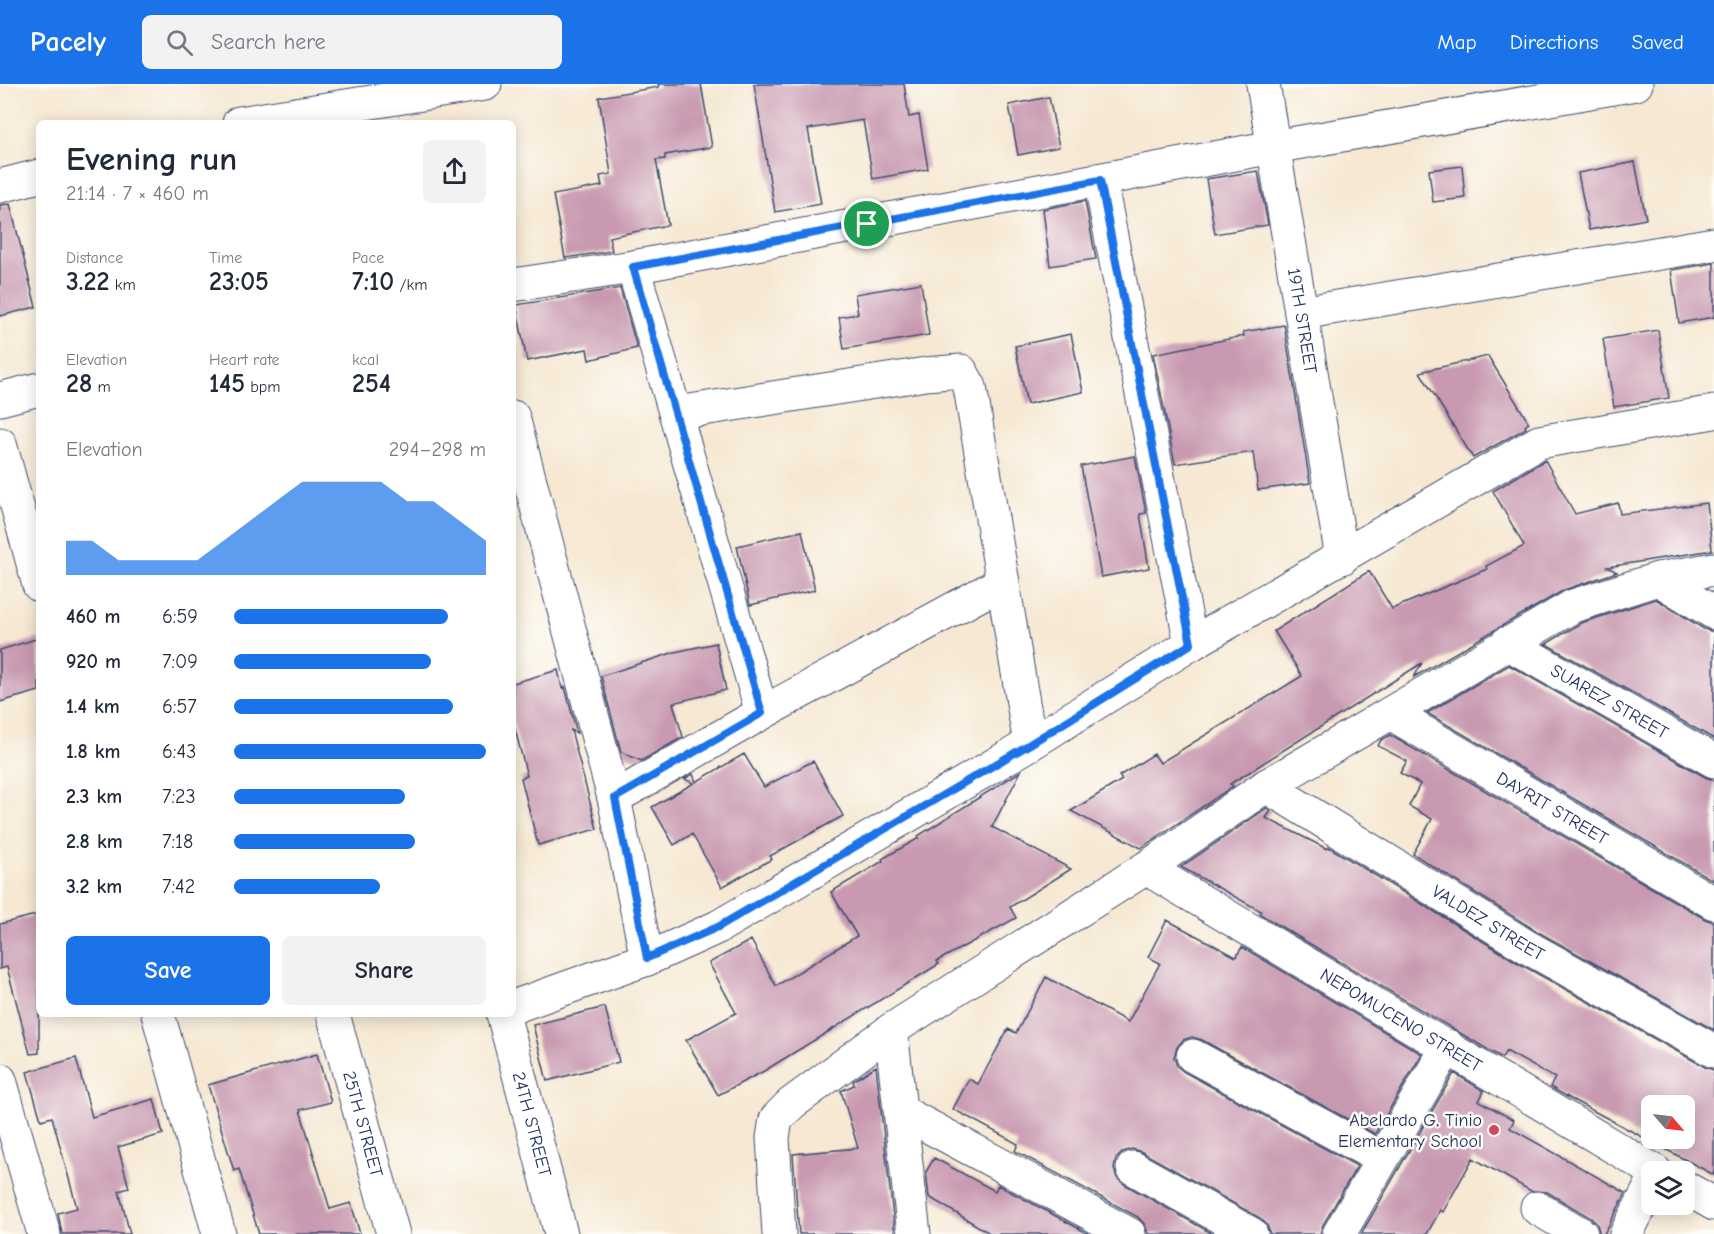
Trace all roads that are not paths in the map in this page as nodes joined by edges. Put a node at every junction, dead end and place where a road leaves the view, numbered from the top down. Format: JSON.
{"nodes":[{"id":1,"x":485,"y":84,"type":"edge"},
{"id":2,"x":1263,"y":84,"type":"edge"},
{"id":3,"x":1636,"y":84,"type":"edge"},
{"id":4,"x":258,"y":120,"type":"edge"},
{"id":5,"x":1273,"y":147,"type":"junction"},
{"id":6,"x":36,"y":177,"type":"edge"},
{"id":7,"x":1100,"y":180,"type":"junction"},
{"id":8,"x":0,"y":186,"type":"edge"},
{"id":9,"x":1714,"y":244,"type":"edge"},
{"id":10,"x":633,"y":267,"type":"junction"},
{"id":11,"x":516,"y":285,"type":"edge"},
{"id":12,"x":1301,"y":313,"type":"junction"},
{"id":13,"x":36,"y":390,"type":"edge"},
{"id":14,"x":0,"y":399,"type":"edge"},
{"id":15,"x":1714,"y":412,"type":"edge"},
{"id":16,"x":677,"y":413,"type":"junction"},
{"id":17,"x":516,"y":428,"type":"edge"},
{"id":18,"x":0,"y":444,"type":"edge"},
{"id":19,"x":1342,"y":558,"type":"junction"},
{"id":20,"x":1714,"y":569,"type":"edge"},
{"id":21,"x":36,"y":574,"type":"edge"},
{"id":22,"x":1658,"y":579,"type":"junction"},
{"id":23,"x":1003,"y":582,"type":"junction"},
{"id":24,"x":1714,"y":613,"type":"edge"},
{"id":25,"x":1507,"y":643,"type":"junction"},
{"id":26,"x":1191,"y":644,"type":"junction"},
{"id":27,"x":762,"y":713,"type":"junction"},
{"id":28,"x":1392,"y":714,"type":"junction"},
{"id":29,"x":1030,"y":744,"type":"junction"},
{"id":30,"x":1714,"y":761,"type":"edge"},
{"id":31,"x":1266,"y":786,"type":"junction"},
{"id":32,"x":615,"y":798,"type":"junction"},
{"id":33,"x":1146,"y":868,"type":"junction"},
{"id":34,"x":1714,"y":903,"type":"edge"},
{"id":35,"x":647,"y":958,"type":"junction"},
{"id":36,"x":516,"y":1006,"type":"edge"},
{"id":37,"x":159,"y":1017,"type":"edge"},
{"id":38,"x":334,"y":1017,"type":"edge"},
{"id":39,"x":504,"y":1017,"type":"edge"},
{"id":40,"x":891,"y":1030,"type":"junction"},
{"id":41,"x":1448,"y":1046,"type":"junction"},
{"id":42,"x":1714,"y":1051,"type":"edge"},
{"id":43,"x":1193,"y":1056,"type":"dead end"},
{"id":44,"x":0,"y":1080,"type":"edge"},
{"id":45,"x":902,"y":1113,"type":"junction"},
{"id":46,"x":1381,"y":1158,"type":"junction"},
{"id":47,"x":1641,"y":1163,"type":"edge"},
{"id":48,"x":1132,"y":1168,"type":"dead end"},
{"id":49,"x":1695,"y":1193,"type":"edge"},
{"id":50,"x":1714,"y":1204,"type":"edge"},
{"id":51,"x":1641,"y":1205,"type":"edge"},
{"id":52,"x":1537,"y":1208,"type":"dead end"},
{"id":53,"x":44,"y":1234,"type":"edge"},
{"id":54,"x":219,"y":1234,"type":"edge"},
{"id":55,"x":393,"y":1234,"type":"edge"},
{"id":56,"x":561,"y":1234,"type":"edge"},
{"id":57,"x":779,"y":1234,"type":"edge"},
{"id":58,"x":914,"y":1234,"type":"edge"},
{"id":59,"x":1129,"y":1234,"type":"edge"},
{"id":60,"x":1251,"y":1234,"type":"edge"},
{"id":61,"x":1339,"y":1234,"type":"edge"},
{"id":62,"x":1581,"y":1234,"type":"edge"},
{"id":63,"x":1626,"y":1234,"type":"edge"}],
"edges":[{"from":1,"to":4,"type":"street"},
{"from":2,"to":5,"type":"street","name":"19TH STREET"},
{"from":3,"to":5,"type":"street"},
{"from":5,"to":7,"type":"street"},
{"from":5,"to":12,"type":"street","name":"19TH STREET"},
{"from":6,"to":8,"type":"street"},
{"from":7,"to":10,"type":"street"},
{"from":7,"to":26,"type":"street"},
{"from":9,"to":12,"type":"street"},
{"from":10,"to":11,"type":"street"},
{"from":10,"to":16,"type":"street"},
{"from":12,"to":19,"type":"street","name":"19TH STREET"},
{"from":13,"to":14,"type":"street"},
{"from":15,"to":19,"type":"street"},
{"from":16,"to":23,"type":"street"},
{"from":16,"to":27,"type":"street"},
{"from":17,"to":32,"type":"street"},
{"from":18,"to":21,"type":"street"},
{"from":19,"to":26,"type":"street"},
{"from":20,"to":22,"type":"street"},
{"from":22,"to":24,"type":"street"},
{"from":22,"to":25,"type":"street"},
{"from":23,"to":27,"type":"street"},
{"from":23,"to":29,"type":"street"},
{"from":25,"to":28,"type":"street"},
{"from":25,"to":30,"type":"street","name":"SUAREZ STREET"},
{"from":26,"to":29,"type":"street"},
{"from":27,"to":32,"type":"street"},
{"from":28,"to":31,"type":"street"},
{"from":28,"to":34,"type":"street","name":"DAYRIT STREET"},
{"from":29,"to":35,"type":"street"},
{"from":31,"to":33,"type":"street"},
{"from":31,"to":42,"type":"street","name":"VALDEZ STREET"},
{"from":32,"to":35,"type":"street"},
{"from":33,"to":40,"type":"street"},
{"from":33,"to":41,"type":"street","name":"NEPOMUCENO STREET"},
{"from":35,"to":36,"type":"street"},
{"from":37,"to":54,"type":"street"},
{"from":38,"to":55,"type":"street","name":"25TH STREET"},
{"from":39,"to":56,"type":"street","name":"24TH STREET"},
{"from":40,"to":45,"type":"street"},
{"from":40,"to":57,"type":"street"},
{"from":41,"to":46,"type":"street"},
{"from":41,"to":47,"type":"street","name":"NEPOMUCENO STREET"},
{"from":43,"to":46,"type":"street"},
{"from":44,"to":53,"type":"street"},
{"from":45,"to":58,"type":"street"},
{"from":45,"to":59,"type":"street"},
{"from":46,"to":61,"type":"street"},
{"from":48,"to":60,"type":"street"},
{"from":49,"to":50,"type":"street"},
{"from":51,"to":63,"type":"street"},
{"from":52,"to":62,"type":"street"}]}
